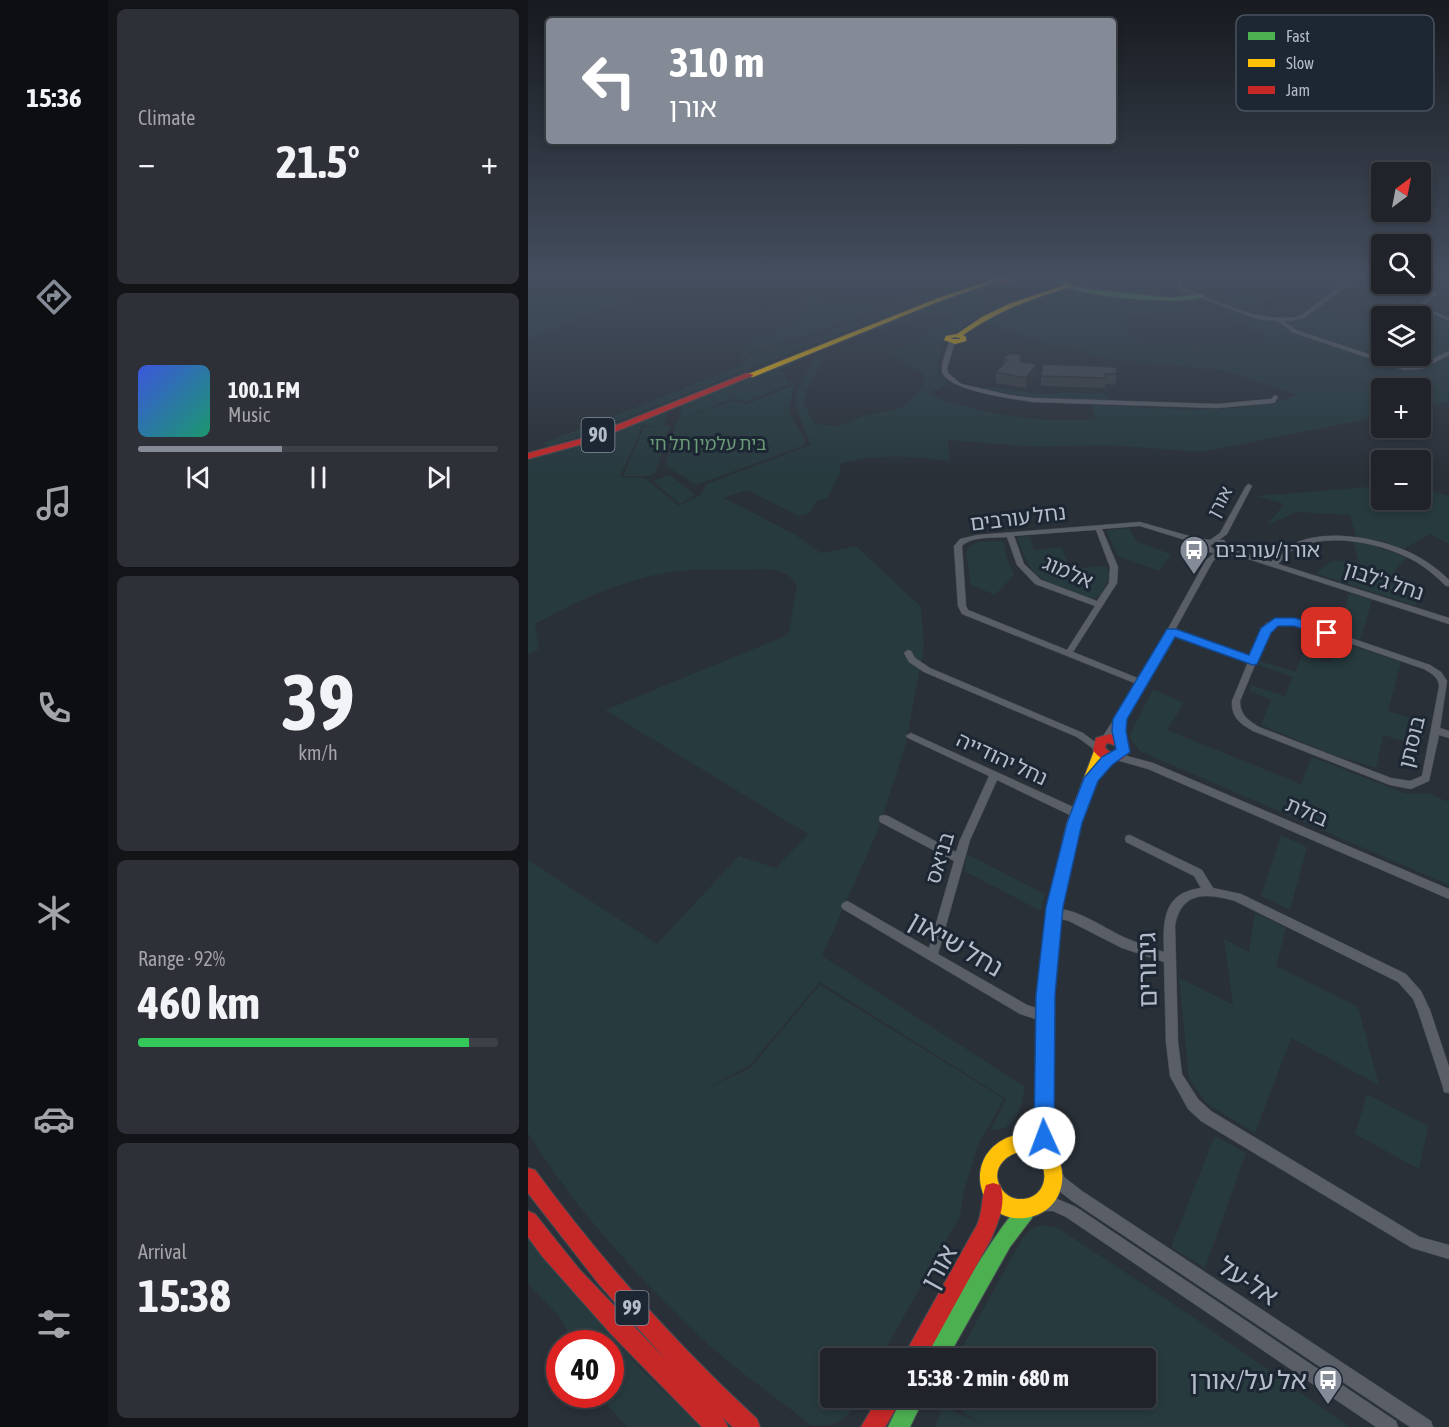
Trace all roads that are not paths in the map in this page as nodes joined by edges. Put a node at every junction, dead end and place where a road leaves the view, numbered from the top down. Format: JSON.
{"nodes":[{"id":1,"x":826,"y":345,"type":"edge"},
{"id":2,"x":954,"y":345,"type":"edge"},
{"id":3,"x":1334,"y":345,"type":"edge"},
{"id":4,"x":1449,"y":353,"type":"edge"},
{"id":5,"x":1275,"y":397,"type":"dead end"},
{"id":6,"x":528,"y":456,"type":"edge"},
{"id":7,"x":1249,"y":486,"type":"dead end"},
{"id":8,"x":1098,"y":527,"type":"junction"},
{"id":9,"x":1010,"y":534,"type":"junction"},
{"id":10,"x":1223,"y":534,"type":"junction"},
{"id":11,"x":1209,"y":545,"type":"junction"},
{"id":12,"x":1224,"y":549,"type":"junction"},
{"id":13,"x":1209,"y":562,"type":"junction"},
{"id":14,"x":1272,"y":565,"type":"junction"},
{"id":15,"x":1449,"y":584,"type":"edge"},
{"id":16,"x":1100,"y":605,"type":"junction"},
{"id":17,"x":1449,"y":621,"type":"edge"},
{"id":18,"x":1172,"y":632,"type":"junction"},
{"id":19,"x":908,"y":653,"type":"dead end"},
{"id":20,"x":1068,"y":654,"type":"junction"},
{"id":21,"x":1253,"y":661,"type":"junction"},
{"id":22,"x":1142,"y":683,"type":"junction"},
{"id":23,"x":1120,"y":719,"type":"junction"},
{"id":24,"x":1435,"y":730,"type":"junction"},
{"id":25,"x":1449,"y":735,"type":"edge"},
{"id":26,"x":911,"y":736,"type":"dead end"},
{"id":27,"x":1102,"y":744,"type":"junction"},
{"id":28,"x":1118,"y":751,"type":"junction"},
{"id":29,"x":994,"y":775,"type":"junction"},
{"id":30,"x":1092,"y":778,"type":"junction"},
{"id":31,"x":1078,"y":814,"type":"junction"},
{"id":32,"x":884,"y":819,"type":"dead end"},
{"id":33,"x":1130,"y":839,"type":"dead end"},
{"id":34,"x":959,"y":859,"type":"junction"},
{"id":35,"x":1209,"y":891,"type":"junction"},
{"id":36,"x":1449,"y":894,"type":"edge"},
{"id":37,"x":847,"y":906,"type":"dead end"},
{"id":38,"x":1054,"y":912,"type":"junction"},
{"id":39,"x":932,"y":956,"type":"junction"},
{"id":40,"x":1170,"y":959,"type":"junction"},
{"id":41,"x":1045,"y":1016,"type":"junction"},
{"id":42,"x":1449,"y":1087,"type":"edge"},
{"id":43,"x":1043,"y":1108,"type":"junction"},
{"id":44,"x":1019,"y":1142,"type":"junction"},
{"id":45,"x":1049,"y":1163,"type":"junction"},
{"id":46,"x":528,"y":1177,"type":"edge"},
{"id":47,"x":993,"y":1192,"type":"junction"},
{"id":48,"x":1041,"y":1204,"type":"junction"},
{"id":49,"x":1025,"y":1210,"type":"junction"},
{"id":50,"x":528,"y":1221,"type":"edge"},
{"id":51,"x":1449,"y":1252,"type":"edge"},
{"id":52,"x":919,"y":1348,"type":"edge"},
{"id":53,"x":940,"y":1348,"type":"edge"},
{"id":54,"x":884,"y":1408,"type":"edge"},
{"id":55,"x":908,"y":1408,"type":"edge"},
{"id":56,"x":717,"y":1427,"type":"edge"},
{"id":57,"x":749,"y":1427,"type":"edge"},
{"id":58,"x":872,"y":1427,"type":"edge"},
{"id":59,"x":899,"y":1427,"type":"edge"},
{"id":60,"x":1390,"y":1427,"type":"edge"},
{"id":61,"x":1425,"y":1427,"type":"edge"}],
"edges":[{"from":1,"to":6,"type":"main road","number":"90"},
{"from":2,"to":5,"type":"street"},
{"from":3,"to":4,"type":"street"},
{"from":7,"to":10,"type":"street","name":"אורן"},
{"from":8,"to":9,"type":"street","name":"נחל עורבים"},
{"from":8,"to":11,"type":"street","name":"נחל עורבים"},
{"from":8,"to":16,"type":"street"},
{"from":9,"to":16,"type":"street","name":"אלמוג"},
{"from":9,"to":20,"type":"street","name":"נחל עורבים"},
{"from":10,"to":11,"type":"street","name":"אורן"},
{"from":10,"to":12,"type":"street","name":"אורן"},
{"from":11,"to":12,"type":"street","name":"נחל עורבים"},
{"from":11,"to":13,"type":"street","name":"אורן"},
{"from":12,"to":13,"type":"street"},
{"from":12,"to":14,"type":"street","name":"נחל ג'לבון"},
{"from":13,"to":18,"type":"street"},
{"from":14,"to":15,"type":"street"},
{"from":14,"to":17,"type":"street","name":"נחל ג'לבון"},
{"from":16,"to":20,"type":"street"},
{"from":18,"to":21,"type":"street"},
{"from":18,"to":22,"type":"street"},
{"from":19,"to":27,"type":"street"},
{"from":20,"to":22,"type":"street","name":"נחל עורבים"},
{"from":21,"to":24,"type":"street","name":"בוסתן"},
{"from":21,"to":24,"type":"street","name":"בוסתן"},
{"from":22,"to":23,"type":"street"},
{"from":23,"to":27,"type":"street"},
{"from":23,"to":28,"type":"street"},
{"from":24,"to":25,"type":"street"},
{"from":26,"to":29,"type":"street","name":"נחל יהודייה"},
{"from":27,"to":28,"type":"main road"},
{"from":27,"to":28,"type":"main road"},
{"from":27,"to":30,"type":"main road"},
{"from":28,"to":30,"type":"main road"},
{"from":28,"to":36,"type":"street","name":"בזלת"},
{"from":29,"to":31,"type":"street","name":"נחל יהודייה"},
{"from":29,"to":34,"type":"street","name":"בניאס"},
{"from":30,"to":31,"type":"main road"},
{"from":31,"to":38,"type":"main road"},
{"from":32,"to":34,"type":"street"},
{"from":33,"to":35,"type":"street"},
{"from":34,"to":39,"type":"street","name":"בניאס"},
{"from":35,"to":40,"type":"street","name":"גיבורים"},
{"from":35,"to":42,"type":"street"},
{"from":37,"to":39,"type":"street","name":"נחל שיאון"},
{"from":38,"to":40,"type":"street"},
{"from":38,"to":41,"type":"main road"},
{"from":39,"to":41,"type":"street","name":"נחל שיאון"},
{"from":40,"to":51,"type":"street","name":"גיבורים"},
{"from":41,"to":43,"type":"main road"},
{"from":43,"to":44,"type":"main road"},
{"from":43,"to":45,"type":"main road"},
{"from":44,"to":45,"type":"main road"},
{"from":44,"to":47,"type":"main road"},
{"from":45,"to":48,"type":"main road"},
{"from":45,"to":61,"type":"street","name":"אל-על"},
{"from":46,"to":57,"type":"main road","number":"99"},
{"from":47,"to":49,"type":"main road"},
{"from":47,"to":52,"type":"main road","name":"אורן"},
{"from":48,"to":49,"type":"main road"},
{"from":48,"to":60,"type":"street","name":"אל-על"},
{"from":49,"to":53,"type":"main road","name":"אורן"},
{"from":50,"to":56,"type":"main road","number":"99"},
{"from":54,"to":58,"type":"main road"},
{"from":55,"to":59,"type":"main road"}]}
